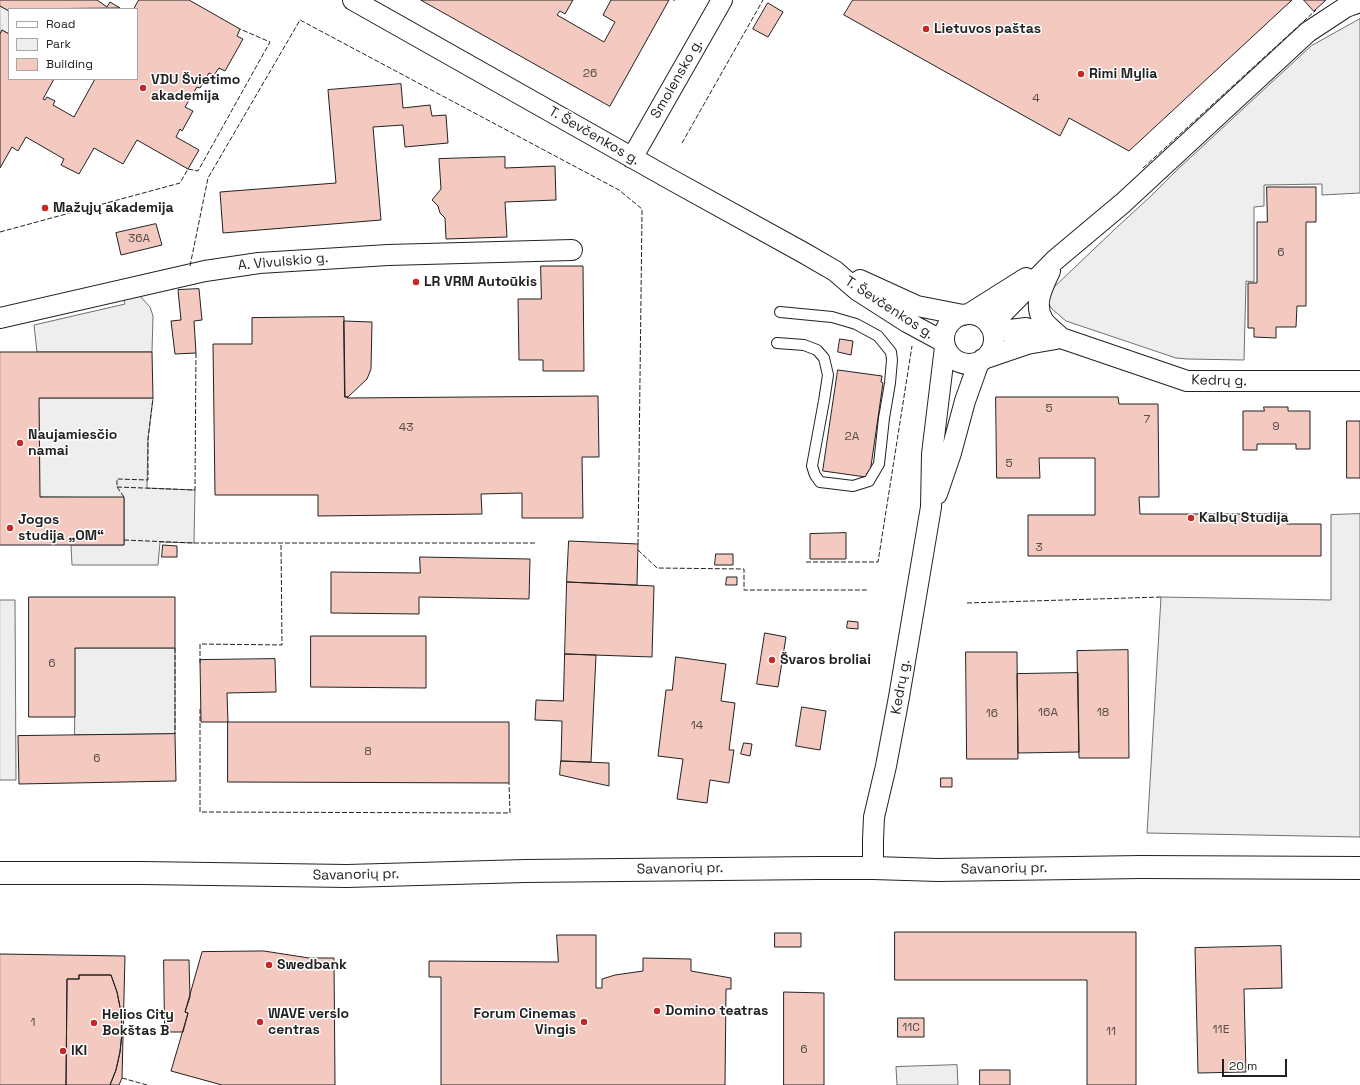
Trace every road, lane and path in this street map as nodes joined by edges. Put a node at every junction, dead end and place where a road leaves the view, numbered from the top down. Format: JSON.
{"nodes":[{"id":1,"x":353,"y":0,"type":"edge"},
{"id":2,"x":722,"y":0,"type":"edge"},
{"id":3,"x":1360,"y":2,"type":"edge"},
{"id":4,"x":632,"y":158,"type":"junction"},
{"id":5,"x":572,"y":250,"type":"dead end"},
{"id":6,"x":1055,"y":260,"type":"junction"},
{"id":7,"x":835,"y":272,"type":"junction"},
{"id":8,"x":780,"y":312,"type":"dead end"},
{"id":9,"x":966,"y":314,"type":"junction"},
{"id":10,"x":0,"y":318,"type":"edge"},
{"id":11,"x":991,"y":329,"type":"junction"},
{"id":12,"x":1061,"y":338,"type":"junction"},
{"id":13,"x":777,"y":343,"type":"dead end"},
{"id":14,"x":945,"y":345,"type":"junction"},
{"id":15,"x":981,"y":360,"type":"junction"},
{"id":16,"x":1360,"y":381,"type":"edge"},
{"id":17,"x":931,"y":507,"type":"junction"},
{"id":18,"x":873,"y":868,"type":"junction"},
{"id":19,"x":1360,"y":868,"type":"edge"},
{"id":20,"x":0,"y":873,"type":"edge"}],
"edges":[{"from":1,"to":4,"type":"street","name":"T. Ševčenkos g."},
{"from":2,"to":4,"type":"street","name":"Smolensko g."},
{"from":3,"to":6,"type":"street"},
{"from":4,"to":7,"type":"street","name":"T. Ševčenkos g."},
{"from":5,"to":10,"type":"street","name":"A. Vivulskio g."},
{"from":6,"to":9,"type":"street"},
{"from":6,"to":11,"type":"street"},
{"from":6,"to":12,"type":"street","name":"Kedrų g."},
{"from":7,"to":9,"type":"street","name":"T. Ševčenkos g."},
{"from":7,"to":14,"type":"street","name":"T. Ševčenkos g."},
{"from":8,"to":13,"type":"lane"},
{"from":9,"to":11,"type":"street"},
{"from":9,"to":14,"type":"street"},
{"from":11,"to":12,"type":"street","name":"Kedrų g."},
{"from":11,"to":15,"type":"street"},
{"from":12,"to":15,"type":"street","name":"Kedrų g."},
{"from":12,"to":16,"type":"street","name":"Kedrų g."},
{"from":14,"to":15,"type":"street"},
{"from":14,"to":17,"type":"street","name":"Kedrų g."},
{"from":15,"to":17,"type":"street","name":"Kedrų g."},
{"from":17,"to":18,"type":"street","name":"Kedrų g."},
{"from":18,"to":19,"type":"main road","name":"Savanorių pr."},
{"from":18,"to":20,"type":"main road","name":"Savanorių pr."}]}
